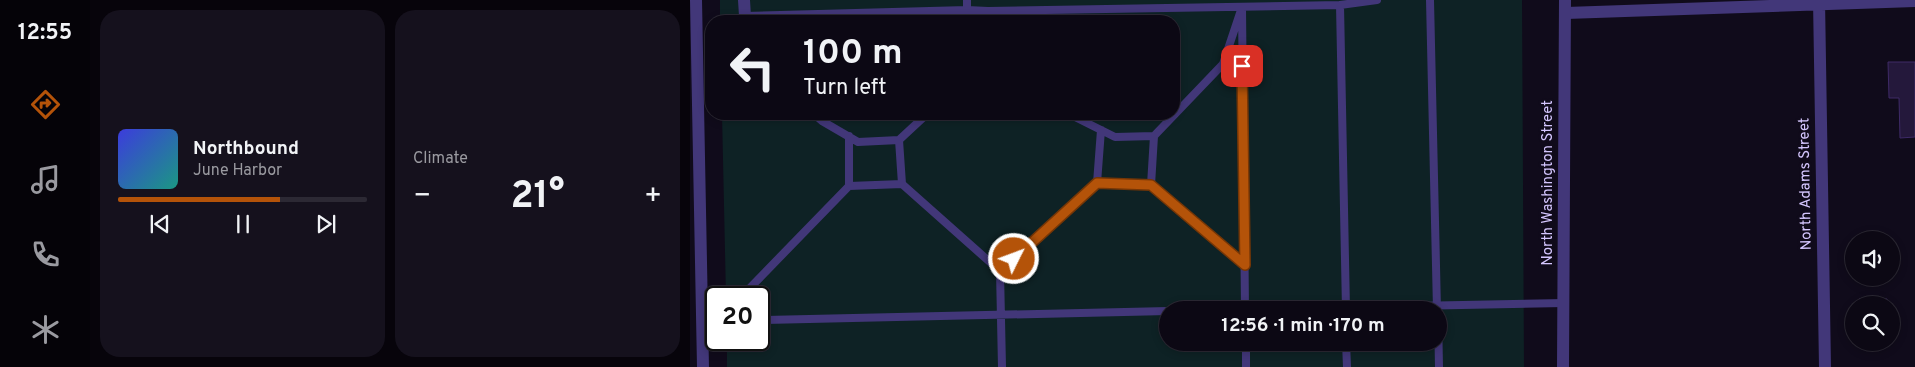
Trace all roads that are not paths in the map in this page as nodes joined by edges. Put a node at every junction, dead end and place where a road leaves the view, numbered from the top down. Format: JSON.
{"nodes":[{"id":1,"x":744,"y":0,"type":"edge"},
{"id":2,"x":967,"y":0,"type":"edge"},
{"id":3,"x":1377,"y":0,"type":"edge"},
{"id":4,"x":1430,"y":0,"type":"edge"},
{"id":5,"x":1915,"y":1,"type":"edge"},
{"id":6,"x":694,"y":2,"type":"edge"},
{"id":7,"x":1819,"y":2,"type":"edge"},
{"id":8,"x":1327,"y":3,"type":"edge"},
{"id":9,"x":1340,"y":5,"type":"junction"},
{"id":10,"x":1242,"y":6,"type":"junction"},
{"id":11,"x":1566,"y":6,"type":"edge"},
{"id":12,"x":967,"y":10,"type":"junction"},
{"id":13,"x":988,"y":11,"type":"junction"},
{"id":14,"x":745,"y":15,"type":"edge"},
{"id":15,"x":844,"y":15,"type":"edge"},
{"id":16,"x":988,"y":15,"type":"edge"},
{"id":17,"x":990,"y":15,"type":"edge"},
{"id":18,"x":1180,"y":109,"type":"edge"},
{"id":19,"x":821,"y":120,"type":"edge"},
{"id":20,"x":921,"y":120,"type":"edge"},
{"id":21,"x":1081,"y":120,"type":"edge"},
{"id":22,"x":1169,"y":120,"type":"edge"},
{"id":23,"x":1101,"y":130,"type":"junction"},
{"id":24,"x":849,"y":136,"type":"junction"},
{"id":25,"x":1154,"y":136,"type":"junction"},
{"id":26,"x":899,"y":140,"type":"junction"},
{"id":27,"x":1097,"y":183,"type":"junction"},
{"id":28,"x":902,"y":184,"type":"junction"},
{"id":29,"x":1151,"y":185,"type":"junction"},
{"id":30,"x":849,"y":186,"type":"junction"},
{"id":31,"x":1245,"y":265,"type":"junction"},
{"id":32,"x":1000,"y":271,"type":"junction"},
{"id":33,"x":696,"y":283,"type":"edge"},
{"id":34,"x":752,"y":286,"type":"edge"},
{"id":35,"x":1245,"y":301,"type":"edge"},
{"id":36,"x":1346,"y":301,"type":"edge"},
{"id":37,"x":1437,"y":301,"type":"edge"},
{"id":38,"x":1564,"y":303,"type":"junction"},
{"id":39,"x":1447,"y":307,"type":"edge"},
{"id":40,"x":1159,"y":311,"type":"edge"},
{"id":41,"x":1001,"y":314,"type":"junction"},
{"id":42,"x":770,"y":320,"type":"edge"},
{"id":43,"x":1246,"y":351,"type":"edge"},
{"id":44,"x":1346,"y":351,"type":"edge"},
{"id":45,"x":1439,"y":351,"type":"edge"},
{"id":46,"x":704,"y":367,"type":"edge"},
{"id":47,"x":1002,"y":367,"type":"edge"},
{"id":48,"x":1246,"y":367,"type":"edge"},
{"id":49,"x":1347,"y":367,"type":"edge"},
{"id":50,"x":1439,"y":367,"type":"edge"},
{"id":51,"x":1564,"y":367,"type":"edge"},
{"id":52,"x":1825,"y":367,"type":"edge"}],
"edges":[{"from":1,"to":14,"type":"street"},
{"from":2,"to":12,"type":"lane"},
{"from":3,"to":9,"type":"lane"},
{"from":4,"to":37,"type":"lane"},
{"from":5,"to":7,"type":"street"},
{"from":6,"to":33,"type":"street"},
{"from":7,"to":11,"type":"street"},
{"from":7,"to":52,"type":"street","name":"North Adams Street"},
{"from":8,"to":9,"type":"lane"},
{"from":8,"to":10,"type":"lane"},
{"from":9,"to":36,"type":"lane"},
{"from":10,"to":13,"type":"lane"},
{"from":10,"to":18,"type":"lane"},
{"from":10,"to":31,"type":"lane"},
{"from":11,"to":38,"type":"street","name":"North Washington Street"},
{"from":12,"to":13,"type":"lane"},
{"from":12,"to":15,"type":"lane"},
{"from":13,"to":16,"type":"lane"},
{"from":13,"to":17,"type":"lane"},
{"from":19,"to":24,"type":"lane"},
{"from":20,"to":26,"type":"lane"},
{"from":21,"to":23,"type":"lane"},
{"from":22,"to":25,"type":"lane"},
{"from":23,"to":25,"type":"lane"},
{"from":23,"to":27,"type":"lane"},
{"from":24,"to":26,"type":"lane"},
{"from":24,"to":30,"type":"lane"},
{"from":25,"to":29,"type":"lane"},
{"from":26,"to":28,"type":"lane"},
{"from":27,"to":29,"type":"lane"},
{"from":27,"to":32,"type":"lane"},
{"from":28,"to":30,"type":"lane"},
{"from":28,"to":32,"type":"lane"},
{"from":29,"to":31,"type":"lane"},
{"from":30,"to":34,"type":"lane"},
{"from":31,"to":35,"type":"lane"},
{"from":32,"to":41,"type":"lane"},
{"from":33,"to":46,"type":"street"},
{"from":38,"to":39,"type":"lane"},
{"from":38,"to":51,"type":"street","name":"North Washington Street"},
{"from":40,"to":41,"type":"lane"},
{"from":41,"to":42,"type":"lane"},
{"from":41,"to":47,"type":"lane"},
{"from":43,"to":48,"type":"lane"},
{"from":44,"to":49,"type":"lane"},
{"from":45,"to":50,"type":"lane"}]}
